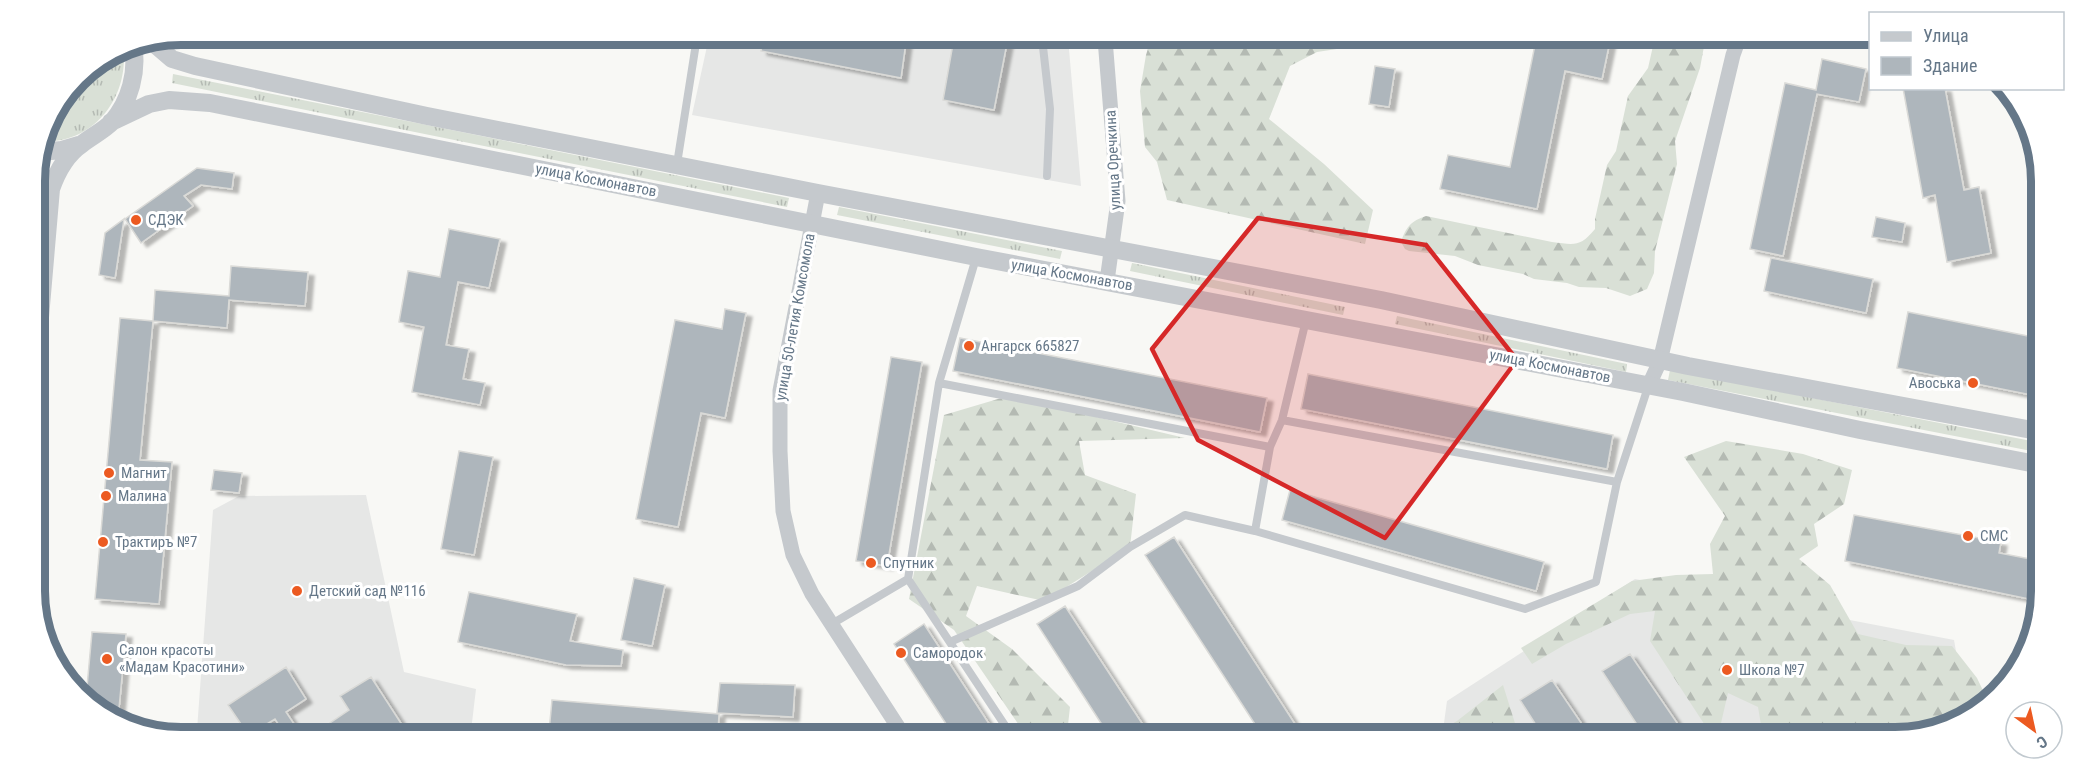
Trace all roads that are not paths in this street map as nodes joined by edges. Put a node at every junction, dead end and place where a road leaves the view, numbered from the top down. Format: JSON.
{"nodes":[{"id":1,"x":695,"y":45,"type":"edge"},
{"id":2,"x":1043,"y":45,"type":"edge"},
{"id":3,"x":1105,"y":45,"type":"edge"},
{"id":4,"x":1737,"y":45,"type":"edge"},
{"id":5,"x":159,"y":47,"type":"edge"},
{"id":6,"x":133,"y":54,"type":"edge"},
{"id":7,"x":111,"y":122,"type":"junction"},
{"id":8,"x":81,"y":144,"type":"junction"},
{"id":9,"x":49,"y":151,"type":"edge"},
{"id":10,"x":676,"y":165,"type":"junction"},
{"id":11,"x":1047,"y":176,"type":"dead end"},
{"id":12,"x":818,"y":193,"type":"junction"},
{"id":13,"x":811,"y":224,"type":"junction"},
{"id":14,"x":1113,"y":248,"type":"junction"},
{"id":15,"x":976,"y":257,"type":"junction"},
{"id":16,"x":45,"y":259,"type":"edge"},
{"id":17,"x":1107,"y":281,"type":"junction"},
{"id":18,"x":1306,"y":319,"type":"junction"},
{"id":19,"x":1660,"y":361,"type":"junction"},
{"id":20,"x":939,"y":383,"type":"junction"},
{"id":21,"x":1648,"y":385,"type":"junction"},
{"id":22,"x":1282,"y":420,"type":"junction"},
{"id":23,"x":2031,"y":430,"type":"edge"},
{"id":24,"x":1270,"y":447,"type":"junction"},
{"id":25,"x":2031,"y":463,"type":"edge"},
{"id":26,"x":1617,"y":482,"type":"junction"},
{"id":27,"x":1255,"y":531,"type":"junction"},
{"id":28,"x":908,"y":579,"type":"junction"},
{"id":29,"x":830,"y":625,"type":"junction"},
{"id":30,"x":951,"y":642,"type":"junction"},
{"id":31,"x":898,"y":727,"type":"edge"},
{"id":32,"x":1006,"y":727,"type":"edge"}],
"edges":[{"from":1,"to":10,"type":"lane"},
{"from":2,"to":11,"type":"lane"},
{"from":3,"to":14,"type":"street","name":"улица Оречкина"},
{"from":4,"to":19,"type":"street"},
{"from":5,"to":10,"type":"street","name":"улица Космонавтов"},
{"from":6,"to":7,"type":"street"},
{"from":7,"to":8,"type":"street"},
{"from":7,"to":13,"type":"street","name":"улица Космонавтов"},
{"from":8,"to":9,"type":"street"},
{"from":8,"to":16,"type":"street"},
{"from":10,"to":12,"type":"street","name":"улица Космонавтов"},
{"from":12,"to":13,"type":"street","name":"улица 50-летия Комсомола"},
{"from":12,"to":14,"type":"street","name":"улица Космонавтов"},
{"from":13,"to":15,"type":"street","name":"улица Космонавтов"},
{"from":13,"to":29,"type":"street","name":"улица 50-летия Комсомола"},
{"from":14,"to":17,"type":"street","name":"улица Оречкина"},
{"from":14,"to":19,"type":"street","name":"улица Космонавтов"},
{"from":15,"to":17,"type":"street","name":"улица Космонавтов"},
{"from":15,"to":20,"type":"lane"},
{"from":17,"to":18,"type":"street","name":"улица Космонавтов"},
{"from":18,"to":21,"type":"street","name":"улица Космонавтов"},
{"from":18,"to":22,"type":"lane"},
{"from":19,"to":21,"type":"street"},
{"from":19,"to":23,"type":"street","name":"улица Космонавтов"},
{"from":20,"to":24,"type":"lane"},
{"from":20,"to":28,"type":"lane"},
{"from":21,"to":25,"type":"street","name":"улица Космонавтов"},
{"from":21,"to":26,"type":"lane"},
{"from":22,"to":24,"type":"lane"},
{"from":22,"to":26,"type":"lane"},
{"from":24,"to":27,"type":"lane"},
{"from":26,"to":27,"type":"lane"},
{"from":27,"to":30,"type":"lane"},
{"from":28,"to":29,"type":"lane"},
{"from":28,"to":30,"type":"lane"},
{"from":29,"to":31,"type":"street","name":"улица 50-летия Комсомола"},
{"from":30,"to":32,"type":"lane"}]}
